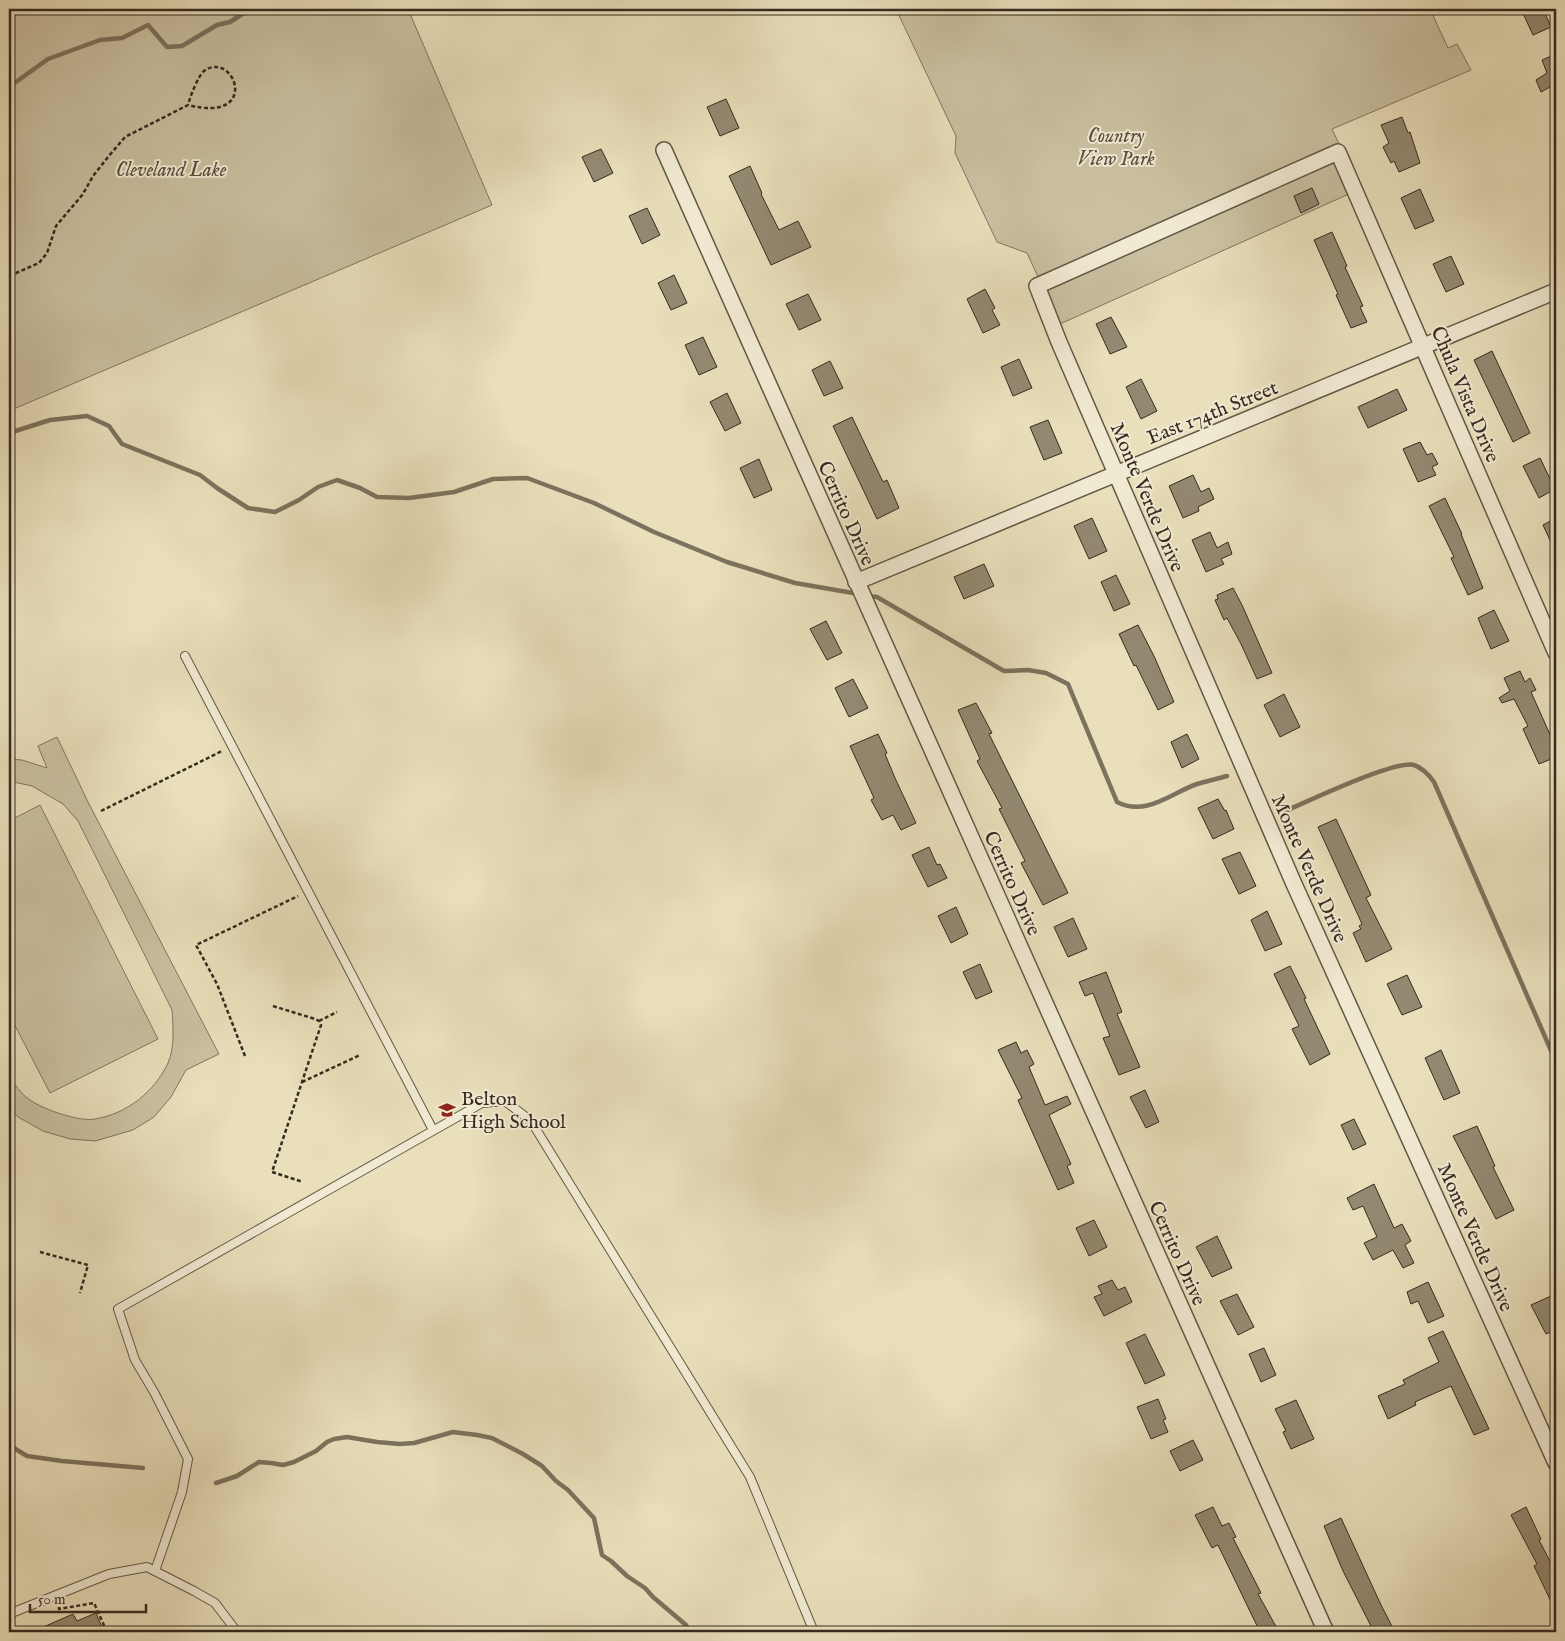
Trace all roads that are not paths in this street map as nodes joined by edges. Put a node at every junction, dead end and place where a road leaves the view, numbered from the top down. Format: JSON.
{"nodes":[{"id":1,"x":664,"y":150,"type":"dead end"},
{"id":2,"x":1338,"y":152,"type":"joint"},
{"id":3,"x":1556,"y":292,"type":"edge"},
{"id":4,"x":1424,"y":346,"type":"junction"},
{"id":5,"x":1116,"y":473,"type":"junction"},
{"id":6,"x":856,"y":582,"type":"junction"},
{"id":7,"x":1556,"y":653,"type":"edge"},
{"id":8,"x":185,"y":656,"type":"dead end"},
{"id":9,"x":433,"y":1130,"type":"junction"},
{"id":10,"x":1556,"y":1463,"type":"edge"},
{"id":11,"x":154,"y":1571,"type":"junction"},
{"id":12,"x":9,"y":1614,"type":"edge"},
{"id":13,"x":237,"y":1632,"type":"edge"},
{"id":14,"x":814,"y":1632,"type":"edge"},
{"id":15,"x":1326,"y":1632,"type":"edge"}],
"edges":[{"from":1,"to":6,"type":"street","name":"Cerrito Drive"},
{"from":2,"to":4,"type":"street","name":"Chula Vista Drive"},
{"from":2,"to":5,"type":"street","name":"Monte Verde Drive"},
{"from":3,"to":4,"type":"street","name":"East 174th Street"},
{"from":4,"to":5,"type":"street","name":"East 174th Street"},
{"from":4,"to":7,"type":"street","name":"Chula Vista Drive"},
{"from":5,"to":6,"type":"street","name":"East 174th Street"},
{"from":5,"to":10,"type":"street","name":"Monte Verde Drive"},
{"from":6,"to":15,"type":"street","name":"Cerrito Drive"},
{"from":8,"to":9,"type":"lane"},
{"from":9,"to":11,"type":"lane"},
{"from":9,"to":14,"type":"lane"},
{"from":11,"to":12,"type":"lane"},
{"from":11,"to":13,"type":"lane"}]}
